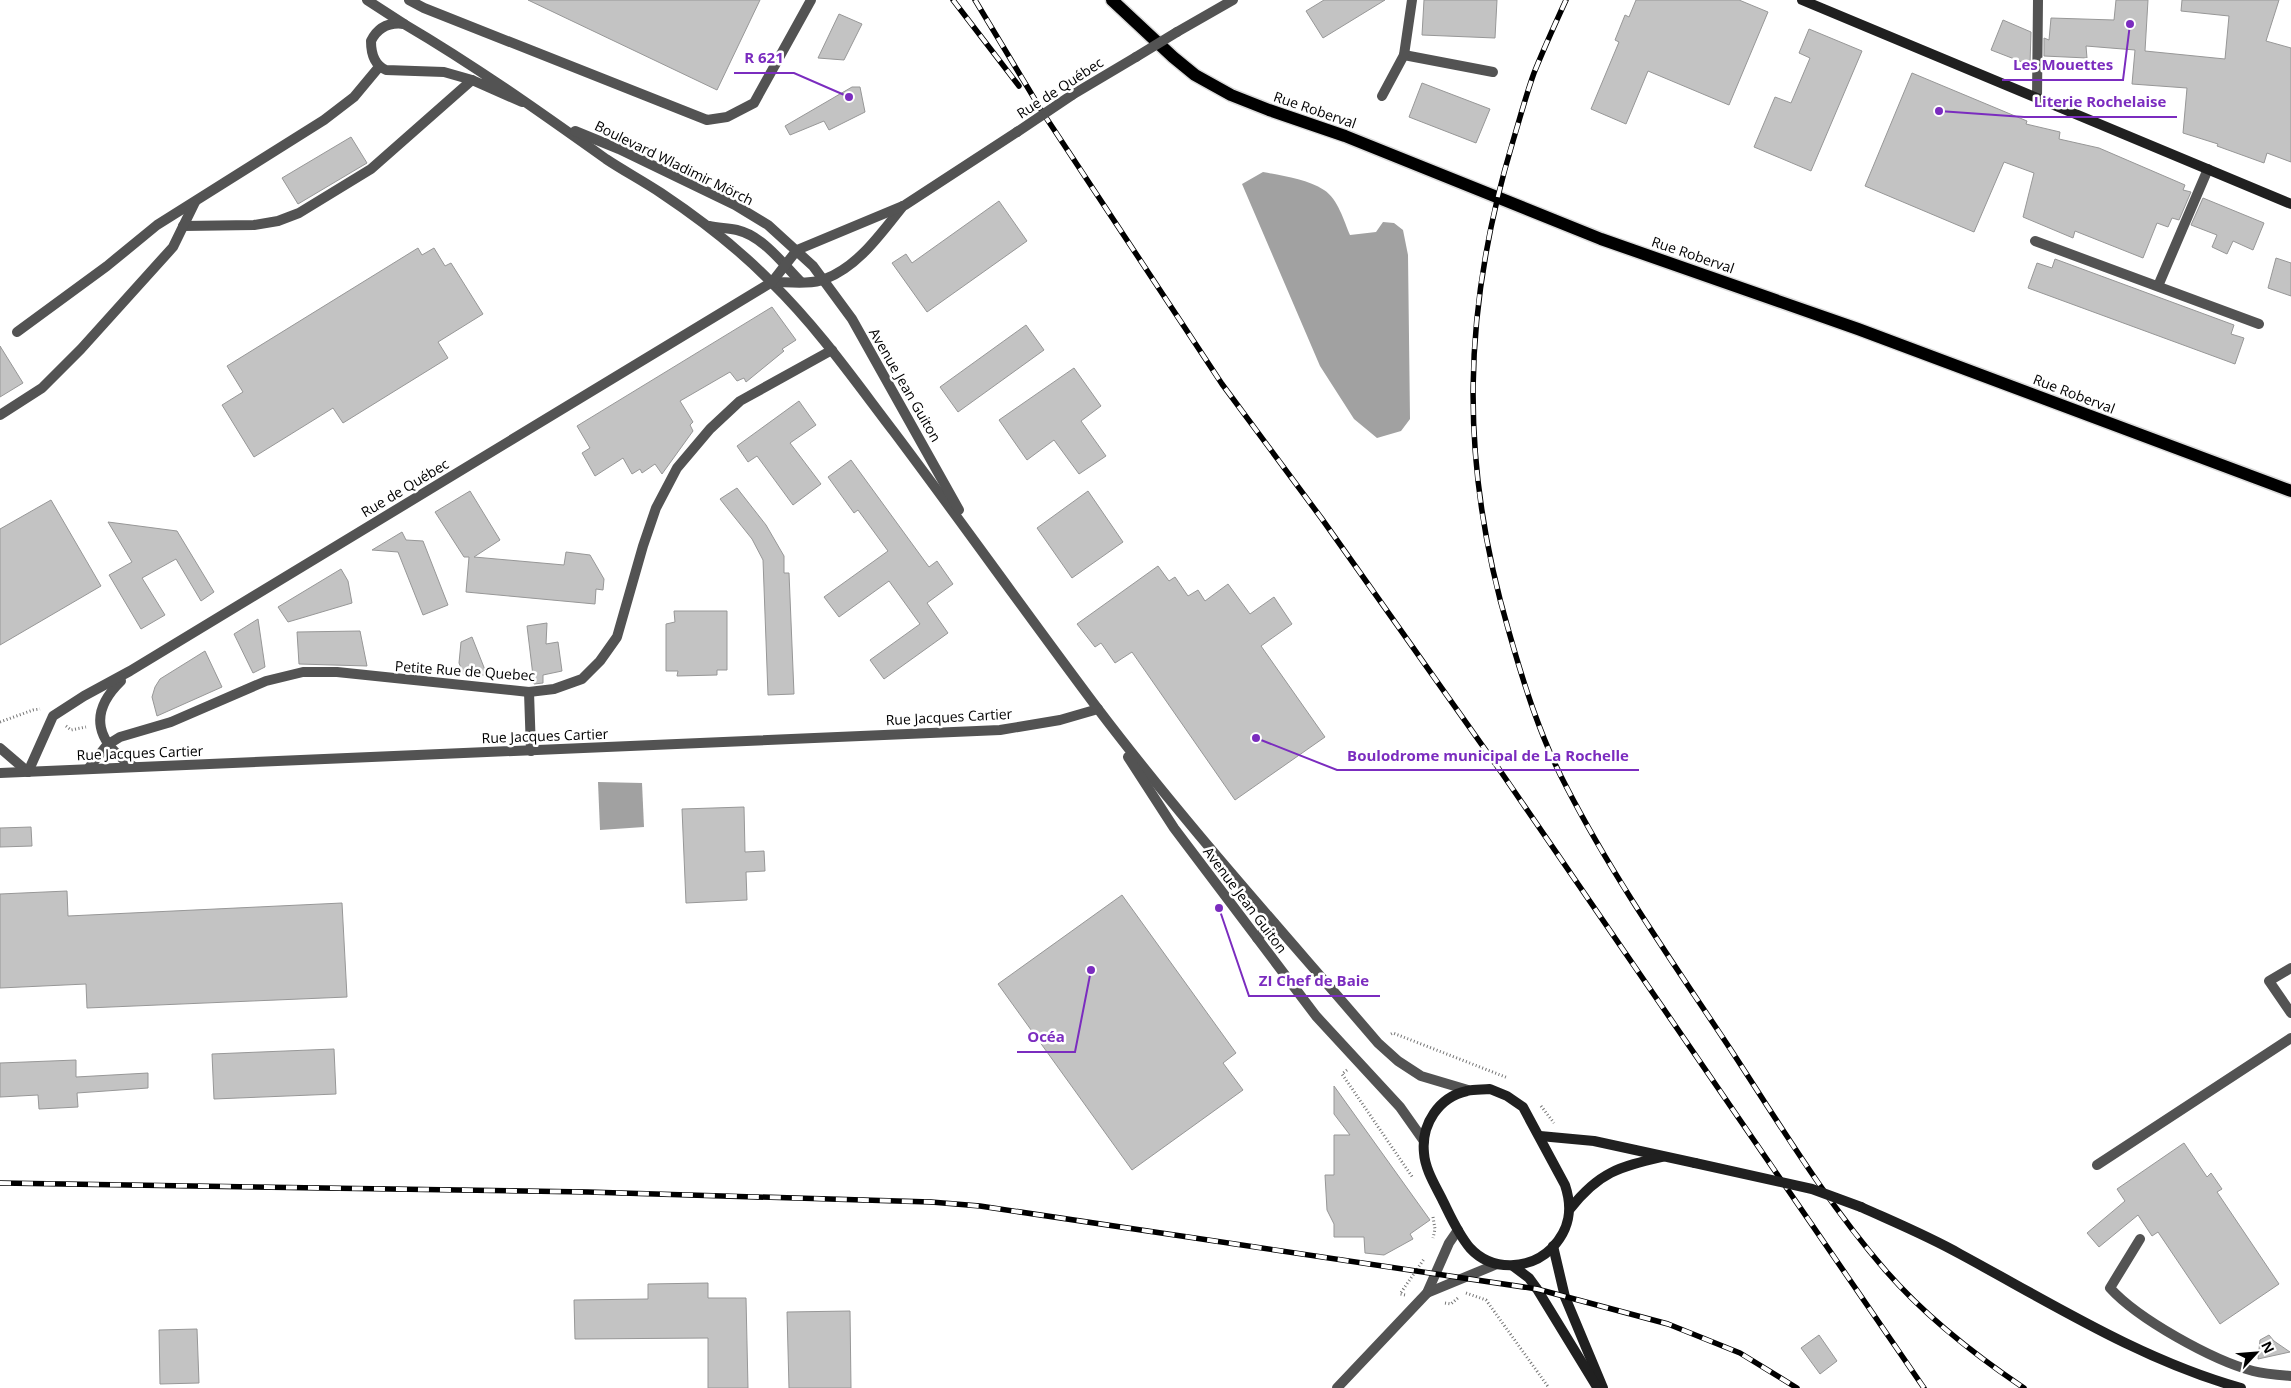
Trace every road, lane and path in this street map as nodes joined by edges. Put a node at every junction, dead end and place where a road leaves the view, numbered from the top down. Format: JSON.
{"nodes":[{"id":1,"x":409,"y":0,"type":"edge"},
{"id":2,"x":811,"y":0,"type":"edge"},
{"id":3,"x":1112,"y":0,"type":"edge"},
{"id":4,"x":1233,"y":0,"type":"edge"},
{"id":5,"x":1412,"y":0,"type":"edge"},
{"id":6,"x":1802,"y":0,"type":"edge"},
{"id":7,"x":2038,"y":0,"type":"edge"},
{"id":8,"x":372,"y":3,"type":"edge"},
{"id":9,"x":404,"y":24,"type":"junction"},
{"id":10,"x":1404,"y":55,"type":"junction"},
{"id":11,"x":379,"y":67,"type":"junction"},
{"id":12,"x":1492,"y":72,"type":"dead end"},
{"id":13,"x":472,"y":80,"type":"junction"},
{"id":14,"x":1382,"y":96,"type":"dead end"},
{"id":15,"x":2036,"y":97,"type":"junction"},
{"id":16,"x":522,"y":102,"type":"junction"},
{"id":17,"x":560,"y":124,"type":"junction"},
{"id":18,"x":2208,"y":169,"type":"junction"},
{"id":19,"x":195,"y":201,"type":"junction"},
{"id":20,"x":2291,"y":204,"type":"edge"},
{"id":21,"x":905,"y":205,"type":"junction"},
{"id":22,"x":183,"y":226,"type":"junction"},
{"id":23,"x":708,"y":226,"type":"junction"},
{"id":24,"x":2035,"y":241,"type":"dead end"},
{"id":25,"x":797,"y":250,"type":"junction"},
{"id":26,"x":785,"y":266,"type":"junction"},
{"id":27,"x":824,"y":279,"type":"junction"},
{"id":28,"x":772,"y":282,"type":"junction"},
{"id":29,"x":801,"y":282,"type":"junction"},
{"id":30,"x":2158,"y":286,"type":"junction"},
{"id":31,"x":2259,"y":324,"type":"dead end"},
{"id":32,"x":17,"y":332,"type":"dead end"},
{"id":33,"x":832,"y":350,"type":"junction"},
{"id":34,"x":0,"y":415,"type":"edge"},
{"id":35,"x":2291,"y":491,"type":"edge"},
{"id":36,"x":977,"y":542,"type":"junction"},
{"id":37,"x":130,"y":672,"type":"junction"},
{"id":38,"x":529,"y":692,"type":"junction"},
{"id":39,"x":1098,"y":709,"type":"junction"},
{"id":40,"x":53,"y":716,"type":"junction"},
{"id":41,"x":0,"y":722,"type":"edge"},
{"id":42,"x":100,"y":724,"type":"junction"},
{"id":43,"x":107,"y":745,"type":"junction"},
{"id":44,"x":0,"y":748,"type":"edge"},
{"id":45,"x":531,"y":751,"type":"junction"},
{"id":46,"x":134,"y":767,"type":"junction"},
{"id":47,"x":88,"y":769,"type":"junction"},
{"id":48,"x":28,"y":772,"type":"junction"},
{"id":49,"x":0,"y":773,"type":"edge"},
{"id":50,"x":1274,"y":924,"type":"junction"},
{"id":51,"x":1257,"y":938,"type":"junction"},
{"id":52,"x":2291,"y":968,"type":"edge"},
{"id":53,"x":2291,"y":1013,"type":"edge"},
{"id":54,"x":2291,"y":1038,"type":"edge"},
{"id":55,"x":1468,"y":1090,"type":"junction"},
{"id":56,"x":1540,"y":1136,"type":"junction"},
{"id":57,"x":1424,"y":1141,"type":"junction"},
{"id":58,"x":1665,"y":1157,"type":"junction"},
{"id":59,"x":2097,"y":1165,"type":"dead end"},
{"id":60,"x":1570,"y":1209,"type":"junction"},
{"id":61,"x":1458,"y":1230,"type":"junction"},
{"id":62,"x":2140,"y":1239,"type":"dead end"},
{"id":63,"x":1553,"y":1246,"type":"junction"},
{"id":64,"x":1496,"y":1264,"type":"junction"},
{"id":65,"x":1512,"y":1266,"type":"junction"},
{"id":66,"x":1427,"y":1293,"type":"junction"},
{"id":67,"x":2291,"y":1376,"type":"edge"},
{"id":68,"x":1337,"y":1388,"type":"edge"},
{"id":69,"x":1598,"y":1388,"type":"edge"},
{"id":70,"x":1603,"y":1388,"type":"edge"},
{"id":71,"x":2241,"y":1388,"type":"edge"}],
"edges":[{"from":1,"to":2,"type":"street"},
{"from":3,"to":35,"type":"main road","name":"Rue Roberval"},
{"from":4,"to":21,"type":"street","name":"Rue de Québec","bridge":true},
{"from":5,"to":10,"type":"street"},
{"from":6,"to":15,"type":"main road"},
{"from":7,"to":15,"type":"street"},
{"from":8,"to":9,"type":"street","name":"Boulevard Wladimir Mörch"},
{"from":9,"to":11,"type":"street"},
{"from":9,"to":16,"type":"street","name":"Boulevard Wladimir Mörch"},
{"from":10,"to":12,"type":"street"},
{"from":10,"to":14,"type":"street"},
{"from":11,"to":13,"type":"street","name":"Boulevard Wladimir Mörch"},
{"from":11,"to":19,"type":"street"},
{"from":13,"to":16,"type":"street","name":"Boulevard Wladimir Mörch"},
{"from":13,"to":22,"type":"street"},
{"from":15,"to":18,"type":"main road"},
{"from":16,"to":17,"type":"street","name":"Boulevard Wladimir Mörch"},
{"from":17,"to":23,"type":"street","name":"Boulevard Wladimir Mörch"},
{"from":17,"to":25,"type":"street","name":"Boulevard Wladimir Mörch"},
{"from":18,"to":20,"type":"main road"},
{"from":18,"to":30,"type":"street"},
{"from":19,"to":22,"type":"street"},
{"from":19,"to":32,"type":"street"},
{"from":21,"to":25,"type":"street","name":"Rue de Québec"},
{"from":21,"to":27,"type":"street","name":"Rue de Québec"},
{"from":22,"to":34,"type":"street"},
{"from":23,"to":26,"type":"street"},
{"from":23,"to":28,"type":"street","name":"Boulevard Wladimir Mörch"},
{"from":24,"to":30,"type":"street"},
{"from":25,"to":26,"type":"street","name":"Rue de Québec"},
{"from":25,"to":27,"type":"street","name":"Avenue Jean Guiton"},
{"from":26,"to":28,"type":"street","name":"Rue de Québec"},
{"from":26,"to":29,"type":"street"},
{"from":27,"to":29,"type":"street","name":"Rue de Québec"},
{"from":27,"to":36,"type":"street","name":"Avenue Jean Guiton"},
{"from":28,"to":29,"type":"street","name":"Rue de Québec"},
{"from":28,"to":33,"type":"street","name":"Avenue Jean Guiton"},
{"from":28,"to":37,"type":"street","name":"Rue de Québec"},
{"from":30,"to":31,"type":"street"},
{"from":33,"to":36,"type":"street","name":"Avenue Jean Guiton"},
{"from":33,"to":38,"type":"street","name":"Petite Rue de Quebec"},
{"from":36,"to":39,"type":"street","name":"Avenue Jean Guiton"},
{"from":37,"to":40,"type":"street","name":"Rue de Québec"},
{"from":37,"to":42,"type":"street"},
{"from":38,"to":43,"type":"street","name":"Petite Rue de Quebec"},
{"from":38,"to":45,"type":"street"},
{"from":39,"to":45,"type":"street","name":"Rue Jacques Cartier"},
{"from":39,"to":50,"type":"street","name":"Avenue Jean Guiton"},
{"from":39,"to":51,"type":"street","name":"Avenue Jean Guiton"},
{"from":40,"to":41,"type":"path"},
{"from":40,"to":42,"type":"path"},
{"from":40,"to":48,"type":"street"},
{"from":42,"to":43,"type":"street"},
{"from":43,"to":46,"type":"street"},
{"from":43,"to":47,"type":"street","name":"Petite Rue de Quebec"},
{"from":44,"to":48,"type":"street"},
{"from":45,"to":46,"type":"street","name":"Rue Jacques Cartier"},
{"from":46,"to":47,"type":"street","name":"Rue Jacques Cartier"},
{"from":47,"to":48,"type":"street","name":"Rue Jacques Cartier"},
{"from":48,"to":49,"type":"street"},
{"from":50,"to":51,"type":"street"},
{"from":50,"to":55,"type":"street","name":"Avenue Jean Guiton"},
{"from":51,"to":57,"type":"street","name":"Avenue Jean Guiton"},
{"from":52,"to":53,"type":"street"},
{"from":54,"to":59,"type":"street"},
{"from":55,"to":56,"type":"main road"},
{"from":55,"to":57,"type":"main road"},
{"from":56,"to":58,"type":"main road"},
{"from":56,"to":60,"type":"main road"},
{"from":57,"to":61,"type":"main road"},
{"from":58,"to":60,"type":"main road"},
{"from":58,"to":71,"type":"main road","bridge":true},
{"from":60,"to":63,"type":"main road"},
{"from":61,"to":64,"type":"main road"},
{"from":61,"to":66,"type":"street"},
{"from":62,"to":67,"type":"street"},
{"from":63,"to":65,"type":"main road"},
{"from":63,"to":70,"type":"main road"},
{"from":64,"to":65,"type":"main road"},
{"from":64,"to":66,"type":"street"},
{"from":65,"to":69,"type":"main road"},
{"from":66,"to":68,"type":"street"}]}
